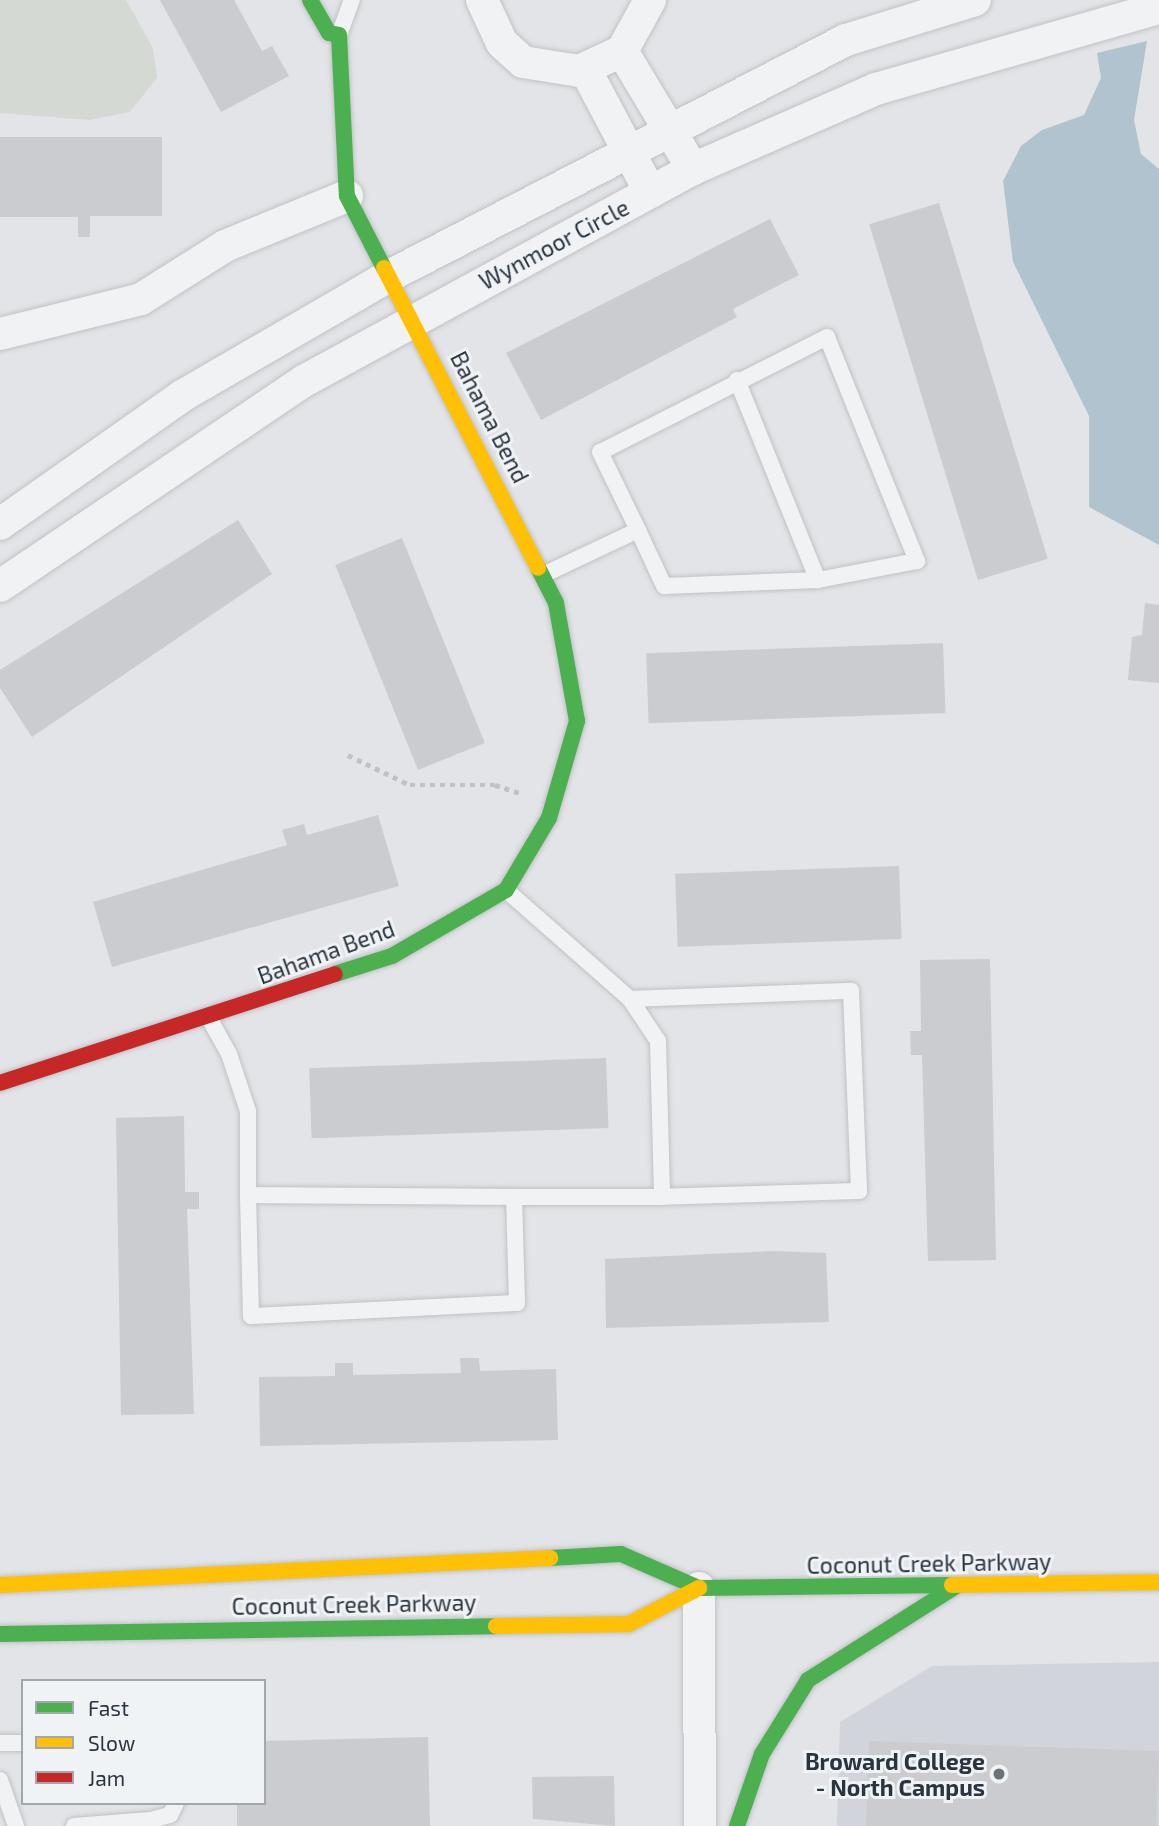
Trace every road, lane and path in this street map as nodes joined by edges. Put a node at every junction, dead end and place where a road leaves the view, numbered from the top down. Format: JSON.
{"nodes":[{"id":1,"x":310,"y":0,"type":"edge"},
{"id":2,"x":352,"y":0,"type":"edge"},
{"id":3,"x":482,"y":0,"type":"edge"},
{"id":4,"x":650,"y":0,"type":"edge"},
{"id":5,"x":975,"y":0,"type":"edge"},
{"id":6,"x":1159,"y":8,"type":"edge"},
{"id":7,"x":339,"y":35,"type":"junction"},
{"id":8,"x":622,"y":51,"type":"junction"},
{"id":9,"x":585,"y":69,"type":"junction"},
{"id":10,"x":667,"y":128,"type":"junction"},
{"id":11,"x":626,"y":149,"type":"junction"},
{"id":12,"x":693,"y":169,"type":"junction"},
{"id":13,"x":650,"y":192,"type":"junction"},
{"id":14,"x":347,"y":197,"type":"junction"},
{"id":15,"x":391,"y":275,"type":"junction"},
{"id":16,"x":415,"y":319,"type":"junction"},
{"id":17,"x":0,"y":334,"type":"edge"},
{"id":18,"x":737,"y":380,"type":"junction"},
{"id":19,"x":0,"y":524,"type":"edge"},
{"id":20,"x":638,"y":530,"type":"junction"},
{"id":21,"x":543,"y":575,"type":"junction"},
{"id":22,"x":818,"y":580,"type":"junction"},
{"id":23,"x":0,"y":586,"type":"edge"},
{"id":24,"x":348,"y":755,"type":"dead end"},
{"id":25,"x":529,"y":795,"type":"dead end"},
{"id":26,"x":506,"y":890,"type":"junction"},
{"id":27,"x":630,"y":999,"type":"junction"},
{"id":28,"x":209,"y":1018,"type":"junction"},
{"id":29,"x":0,"y":1083,"type":"edge"},
{"id":30,"x":248,"y":1195,"type":"junction"},
{"id":31,"x":514,"y":1196,"type":"junction"},
{"id":32,"x":662,"y":1197,"type":"junction"},
{"id":33,"x":1159,"y":1582,"type":"edge"},
{"id":34,"x":39,"y":1583,"type":"junction"},
{"id":35,"x":0,"y":1585,"type":"edge"},
{"id":36,"x":956,"y":1586,"type":"junction"},
{"id":37,"x":699,"y":1588,"type":"junction"},
{"id":38,"x":0,"y":1600,"type":"edge"},
{"id":39,"x":0,"y":1634,"type":"edge"},
{"id":40,"x":21,"y":1743,"type":"edge"},
{"id":41,"x":0,"y":1744,"type":"edge"},
{"id":42,"x":0,"y":1780,"type":"edge"},
{"id":43,"x":175,"y":1805,"type":"edge"},
{"id":44,"x":16,"y":1826,"type":"edge"},
{"id":45,"x":74,"y":1826,"type":"edge"},
{"id":46,"x":700,"y":1826,"type":"edge"},
{"id":47,"x":737,"y":1826,"type":"edge"}],
"edges":[{"from":1,"to":7,"type":"main road"},
{"from":2,"to":7,"type":"lane"},
{"from":3,"to":9,"type":"street"},
{"from":4,"to":8,"type":"street"},
{"from":5,"to":10,"type":"street"},
{"from":6,"to":12,"type":"street","name":"Wynmoor Circle"},
{"from":7,"to":14,"type":"main road"},
{"from":8,"to":9,"type":"street"},
{"from":8,"to":10,"type":"street"},
{"from":9,"to":11,"type":"street"},
{"from":10,"to":11,"type":"street"},
{"from":10,"to":12,"type":"street"},
{"from":11,"to":13,"type":"street"},
{"from":11,"to":15,"type":"street"},
{"from":12,"to":13,"type":"street","name":"Wynmoor Circle"},
{"from":13,"to":16,"type":"street","name":"Wynmoor Circle"},
{"from":14,"to":15,"type":"main road","name":"Bahama Bend"},
{"from":14,"to":17,"type":"street"},
{"from":15,"to":16,"type":"main road","name":"Bahama Bend"},
{"from":15,"to":19,"type":"street"},
{"from":16,"to":21,"type":"main road","name":"Bahama Bend"},
{"from":16,"to":23,"type":"street","name":"Wynmoor Circle"},
{"from":18,"to":20,"type":"lane"},
{"from":18,"to":22,"type":"lane"},
{"from":18,"to":22,"type":"lane"},
{"from":20,"to":21,"type":"lane"},
{"from":20,"to":22,"type":"lane"},
{"from":21,"to":26,"type":"main road","name":"Bahama Bend"},
{"from":24,"to":25,"type":"path"},
{"from":26,"to":27,"type":"lane"},
{"from":26,"to":28,"type":"main road","name":"Bahama Bend"},
{"from":27,"to":32,"type":"lane"},
{"from":27,"to":32,"type":"lane"},
{"from":28,"to":29,"type":"main road","name":"Bahama Bend"},
{"from":28,"to":30,"type":"lane"},
{"from":30,"to":31,"type":"lane"},
{"from":30,"to":31,"type":"lane"},
{"from":31,"to":32,"type":"lane"},
{"from":33,"to":36,"type":"main road","name":"Coconut Creek Parkway"},
{"from":34,"to":35,"type":"main road","name":"Coconut Creek Parkway"},
{"from":34,"to":37,"type":"main road","name":"Coconut Creek Parkway"},
{"from":34,"to":38,"type":"main road"},
{"from":36,"to":37,"type":"main road","name":"Coconut Creek Parkway"},
{"from":36,"to":47,"type":"main road"},
{"from":37,"to":39,"type":"main road","name":"Coconut Creek Parkway"},
{"from":37,"to":46,"type":"street"},
{"from":40,"to":41,"type":"lane"},
{"from":42,"to":44,"type":"lane"},
{"from":43,"to":45,"type":"lane"}]}
